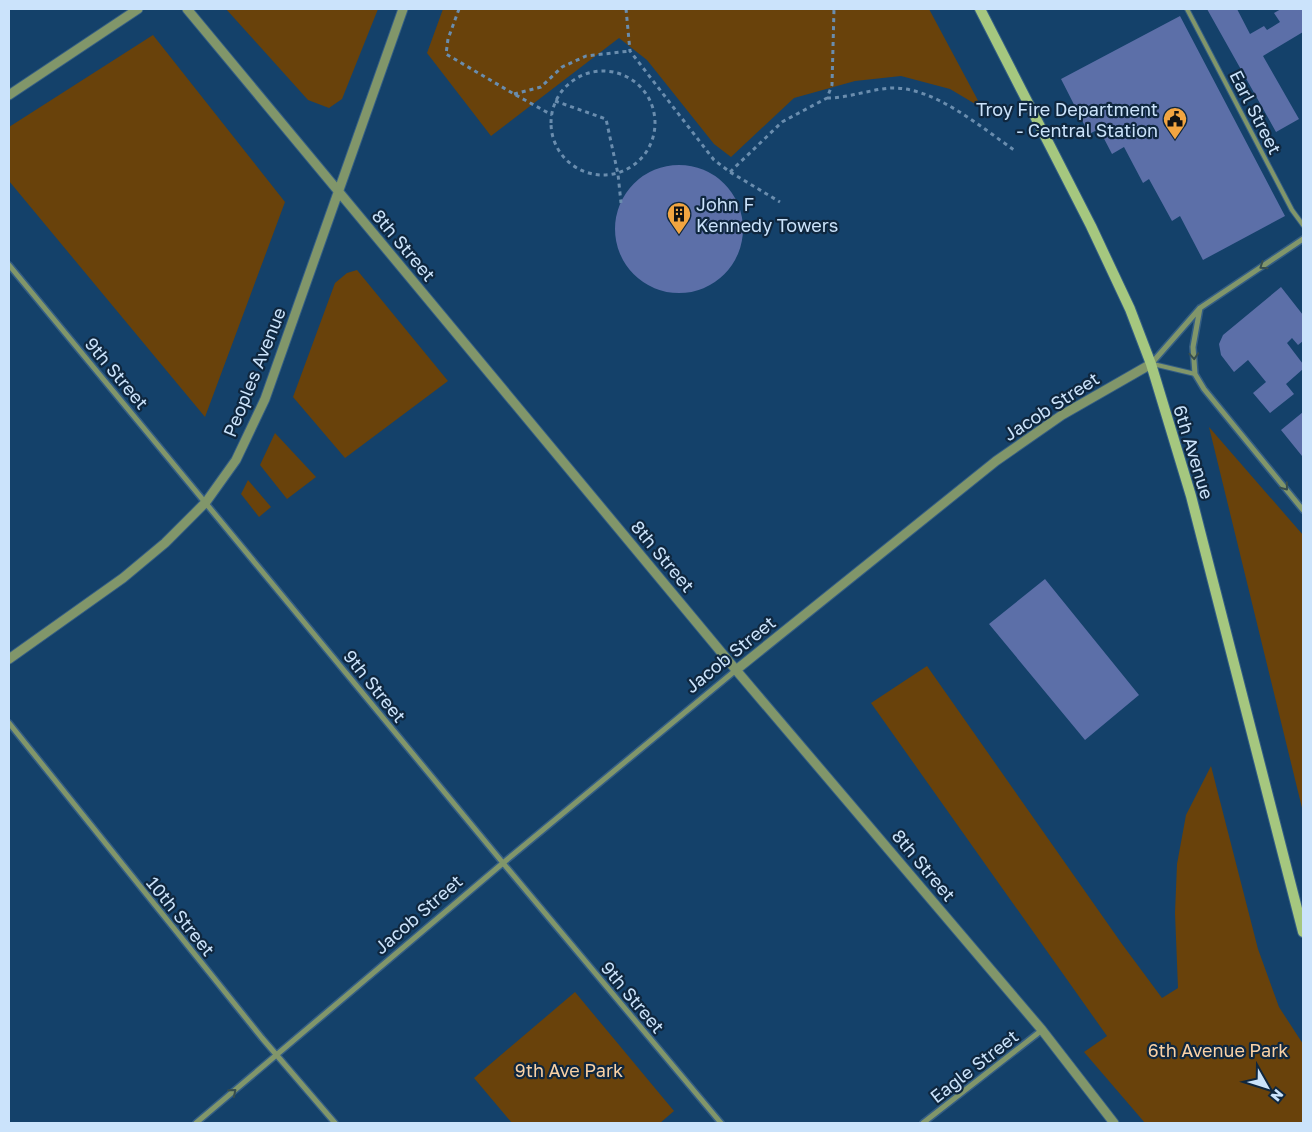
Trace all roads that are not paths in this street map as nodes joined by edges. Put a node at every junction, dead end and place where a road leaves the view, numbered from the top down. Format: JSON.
{"nodes":[{"id":1,"x":138,"y":9,"type":"edge"},
{"id":2,"x":187,"y":9,"type":"edge"},
{"id":3,"x":403,"y":9,"type":"edge"},
{"id":4,"x":980,"y":9,"type":"edge"},
{"id":5,"x":1187,"y":9,"type":"edge"},
{"id":6,"x":9,"y":95,"type":"edge"},
{"id":7,"x":338,"y":192,"type":"junction"},
{"id":8,"x":1303,"y":225,"type":"edge"},
{"id":9,"x":1303,"y":239,"type":"edge"},
{"id":10,"x":9,"y":265,"type":"edge"},
{"id":11,"x":1200,"y":308,"type":"junction"},
{"id":12,"x":1151,"y":364,"type":"junction"},
{"id":13,"x":1195,"y":374,"type":"junction"},
{"id":14,"x":206,"y":502,"type":"junction"},
{"id":15,"x":1303,"y":510,"type":"edge"},
{"id":16,"x":9,"y":659,"type":"edge"},
{"id":17,"x":736,"y":670,"type":"junction"},
{"id":18,"x":9,"y":723,"type":"edge"},
{"id":19,"x":503,"y":863,"type":"junction"},
{"id":20,"x":1303,"y":932,"type":"edge"},
{"id":21,"x":1042,"y":1030,"type":"junction"},
{"id":22,"x":277,"y":1056,"type":"junction"},
{"id":23,"x":196,"y":1123,"type":"edge"},
{"id":24,"x":335,"y":1123,"type":"edge"},
{"id":25,"x":721,"y":1123,"type":"edge"},
{"id":26,"x":924,"y":1123,"type":"edge"},
{"id":27,"x":1114,"y":1123,"type":"edge"}],
"edges":[{"from":1,"to":6,"type":"street"},
{"from":2,"to":7,"type":"street","name":"8th Street"},
{"from":3,"to":7,"type":"street","name":"Peoples Avenue"},
{"from":4,"to":12,"type":"main road","name":"6th Avenue"},
{"from":5,"to":8,"type":"lane","name":"Earl Street"},
{"from":7,"to":14,"type":"street","name":"Peoples Avenue"},
{"from":7,"to":17,"type":"street","name":"8th Street"},
{"from":9,"to":11,"type":"street","name":"Jacob Street","one_way":true},
{"from":10,"to":14,"type":"street","name":"9th Street"},
{"from":11,"to":12,"type":"street","name":"Jacob Street"},
{"from":11,"to":13,"type":"street","one_way":true},
{"from":12,"to":13,"type":"lane"},
{"from":12,"to":17,"type":"street","name":"Jacob Street"},
{"from":12,"to":20,"type":"main road","name":"6th Avenue"},
{"from":13,"to":15,"type":"street","one_way":true},
{"from":14,"to":16,"type":"street","name":"Peoples Avenue"},
{"from":14,"to":19,"type":"street","name":"9th Street"},
{"from":17,"to":19,"type":"street","name":"Jacob Street"},
{"from":17,"to":21,"type":"street","name":"8th Street"},
{"from":18,"to":22,"type":"street","name":"10th Street"},
{"from":19,"to":22,"type":"street","name":"Jacob Street"},
{"from":19,"to":25,"type":"street","name":"9th Street"},
{"from":21,"to":26,"type":"street","name":"Eagle Street"},
{"from":21,"to":27,"type":"street","name":"8th Street"},
{"from":23,"to":22,"type":"street","name":"Jacob Street","one_way":true},
{"from":22,"to":24,"type":"street","name":"10th Street"}]}
